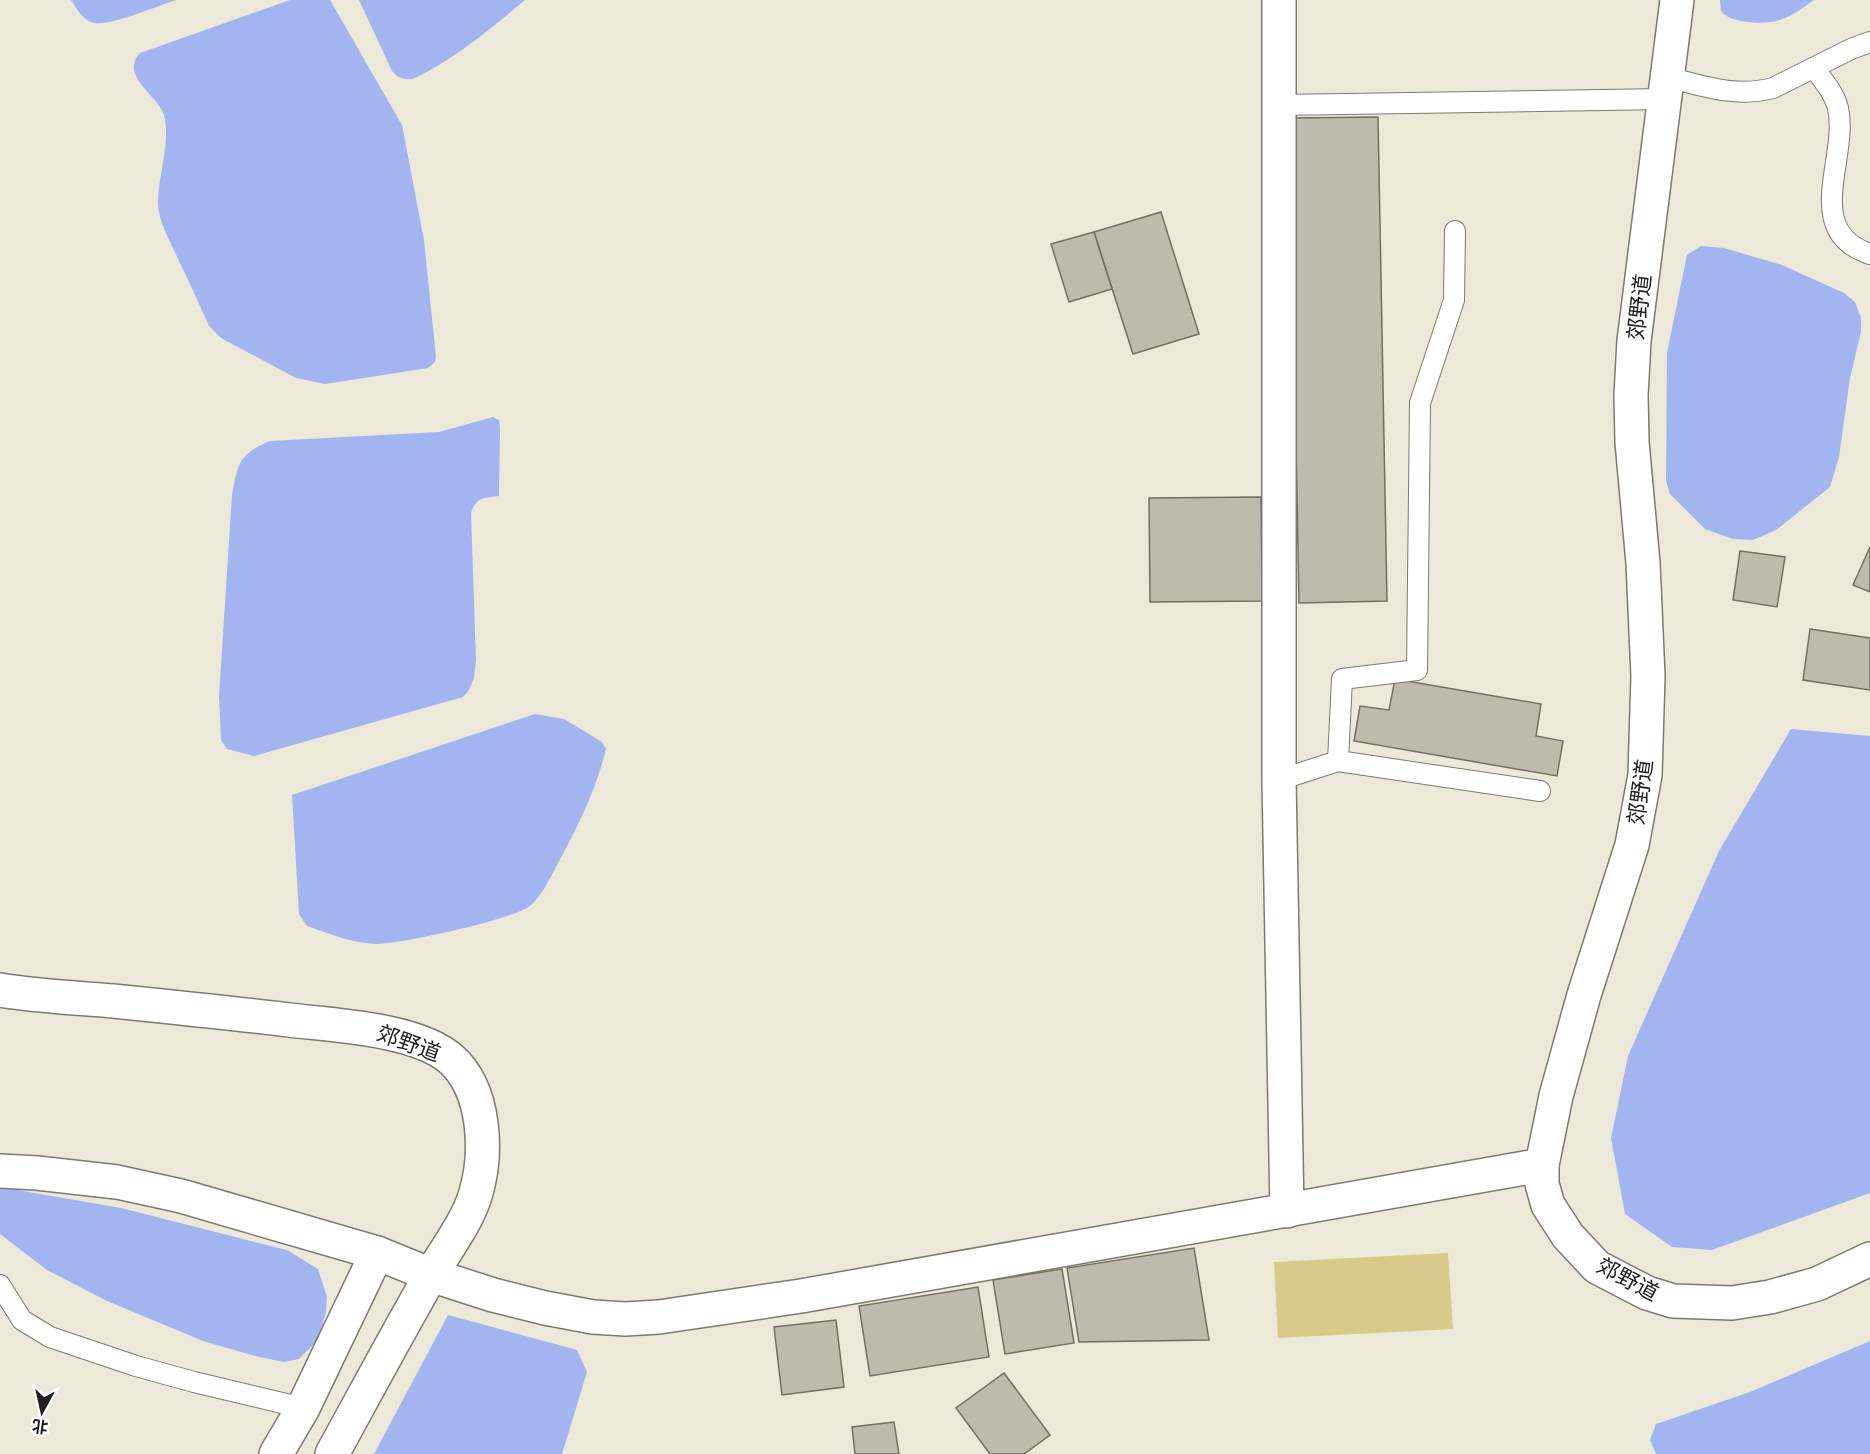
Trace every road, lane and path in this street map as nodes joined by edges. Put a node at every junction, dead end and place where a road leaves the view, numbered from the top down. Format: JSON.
{"nodes":[{"id":1,"x":1279,"y":0,"type":"edge"},
{"id":2,"x":1677,"y":0,"type":"edge"},
{"id":3,"x":1870,"y":42,"type":"edge"},
{"id":4,"x":1814,"y":68,"type":"junction"},
{"id":5,"x":1665,"y":88,"type":"junction"},
{"id":6,"x":1278,"y":105,"type":"junction"},
{"id":7,"x":1455,"y":231,"type":"dead end"},
{"id":8,"x":1870,"y":254,"type":"edge"},
{"id":9,"x":1338,"y":761,"type":"junction"},
{"id":10,"x":1279,"y":780,"type":"junction"},
{"id":11,"x":1540,"y":791,"type":"dead end"},
{"id":12,"x":0,"y":990,"type":"edge"},
{"id":13,"x":1542,"y":1165,"type":"junction"},
{"id":14,"x":0,"y":1171,"type":"edge"},
{"id":15,"x":1287,"y":1211,"type":"junction"},
{"id":16,"x":377,"y":1253,"type":"junction"},
{"id":17,"x":1870,"y":1259,"type":"edge"},
{"id":18,"x":431,"y":1275,"type":"junction"},
{"id":19,"x":0,"y":1285,"type":"edge"},
{"id":20,"x":303,"y":1408,"type":"junction"},
{"id":21,"x":276,"y":1454,"type":"edge"},
{"id":22,"x":332,"y":1454,"type":"edge"}],
"edges":[{"from":1,"to":6,"type":"street"},
{"from":2,"to":5,"type":"street","name":"郊野道"},
{"from":3,"to":4,"type":"lane"},
{"from":4,"to":5,"type":"lane"},
{"from":4,"to":8,"type":"lane"},
{"from":5,"to":6,"type":"lane"},
{"from":5,"to":13,"type":"street","name":"郊野道"},
{"from":6,"to":10,"type":"street"},
{"from":7,"to":9,"type":"lane"},
{"from":9,"to":10,"type":"lane"},
{"from":9,"to":11,"type":"lane"},
{"from":10,"to":15,"type":"street"},
{"from":12,"to":18,"type":"street","name":"郊野道"},
{"from":13,"to":15,"type":"street"},
{"from":13,"to":17,"type":"street","name":"郊野道"},
{"from":14,"to":16,"type":"street"},
{"from":15,"to":18,"type":"street"},
{"from":16,"to":18,"type":"street"},
{"from":16,"to":20,"type":"street"},
{"from":18,"to":22,"type":"street","name":"郊野道"},
{"from":19,"to":20,"type":"lane"},
{"from":20,"to":21,"type":"street"}]}
